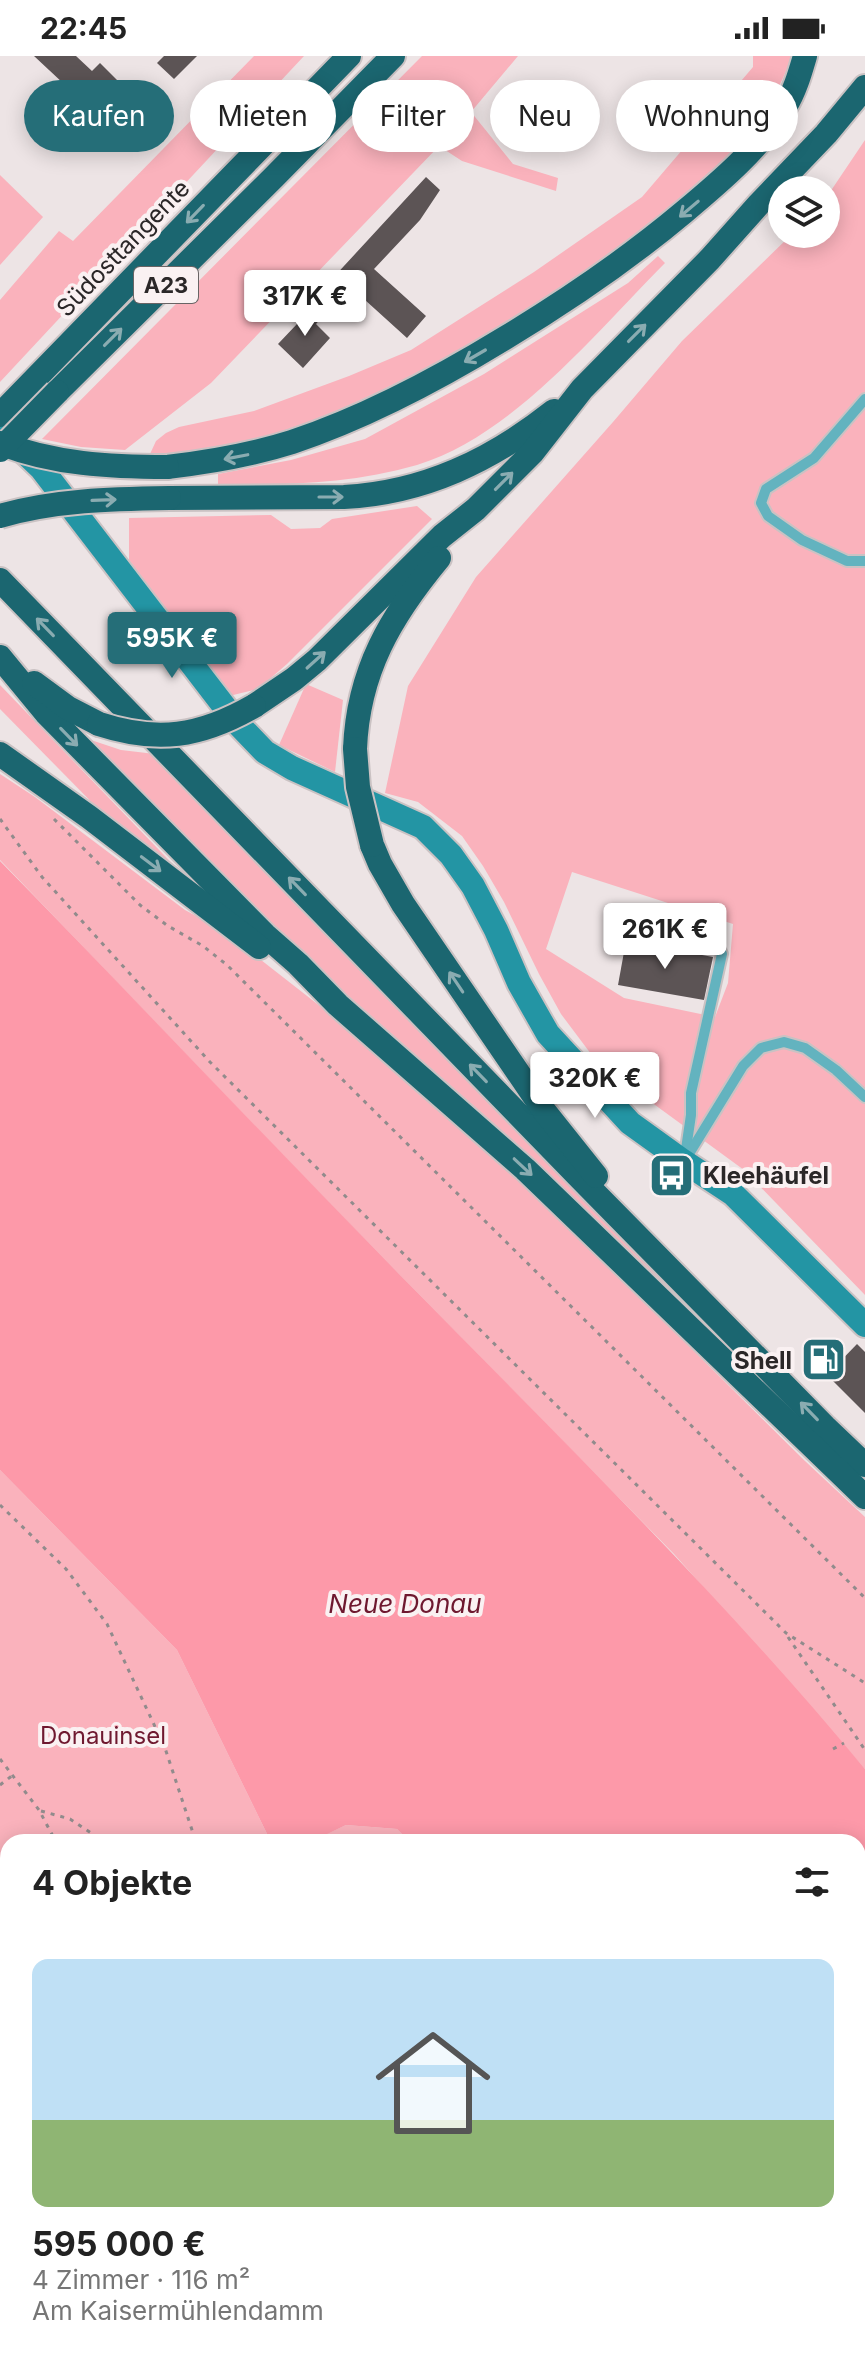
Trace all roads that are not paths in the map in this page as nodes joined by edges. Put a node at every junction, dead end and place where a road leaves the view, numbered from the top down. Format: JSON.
{"nodes":[{"id":1,"x":349,"y":56,"type":"edge"},
{"id":2,"x":393,"y":56,"type":"edge"},
{"id":3,"x":805,"y":56,"type":"edge"},
{"id":4,"x":865,"y":87,"type":"edge"},
{"id":5,"x":582,"y":389,"type":"junction"},
{"id":6,"x":865,"y":399,"type":"edge"},
{"id":7,"x":0,"y":415,"type":"edge"},
{"id":8,"x":0,"y":429,"type":"edge"},
{"id":9,"x":0,"y":443,"type":"edge"},
{"id":10,"x":0,"y":450,"type":"edge"},
{"id":11,"x":476,"y":509,"type":"junction"},
{"id":12,"x":0,"y":516,"type":"edge"},
{"id":13,"x":865,"y":561,"type":"edge"},
{"id":14,"x":0,"y":580,"type":"edge"},
{"id":15,"x":0,"y":657,"type":"edge"},
{"id":16,"x":0,"y":754,"type":"edge"},
{"id":17,"x":686,"y":932,"type":"dead end"},
{"id":18,"x":338,"y":1005,"type":"junction"},
{"id":19,"x":865,"y":1097,"type":"edge"},
{"id":20,"x":684,"y":1162,"type":"junction"},
{"id":21,"x":650,"y":1249,"type":"junction"},
{"id":22,"x":865,"y":1325,"type":"edge"},
{"id":23,"x":865,"y":1465,"type":"edge"},
{"id":24,"x":865,"y":1497,"type":"edge"}],
"edges":[{"from":1,"to":7,"type":"highway","name":"Südosttangente","number":"A23","one_way":true},
{"from":10,"to":2,"type":"highway","number":"A23","one_way":true,"bridge":true},
{"from":3,"to":9,"type":"highway","one_way":true,"bridge":true},
{"from":5,"to":4,"type":"highway","one_way":true},
{"from":11,"to":5,"type":"highway","one_way":true},
{"from":12,"to":5,"type":"highway","one_way":true,"bridge":true},
{"from":6,"to":13,"type":"lane"},
{"from":8,"to":20,"type":"street"},
{"from":15,"to":11,"type":"highway","one_way":true,"bridge":true},
{"from":21,"to":11,"type":"highway","one_way":true,"bridge":true},
{"from":21,"to":14,"type":"highway","one_way":true},
{"from":15,"to":18,"type":"highway","one_way":true},
{"from":16,"to":18,"type":"highway","one_way":true},
{"from":17,"to":20,"type":"lane"},
{"from":18,"to":24,"type":"highway","one_way":true},
{"from":19,"to":20,"type":"lane"},
{"from":20,"to":22,"type":"street"},
{"from":23,"to":21,"type":"highway","one_way":true}]}
